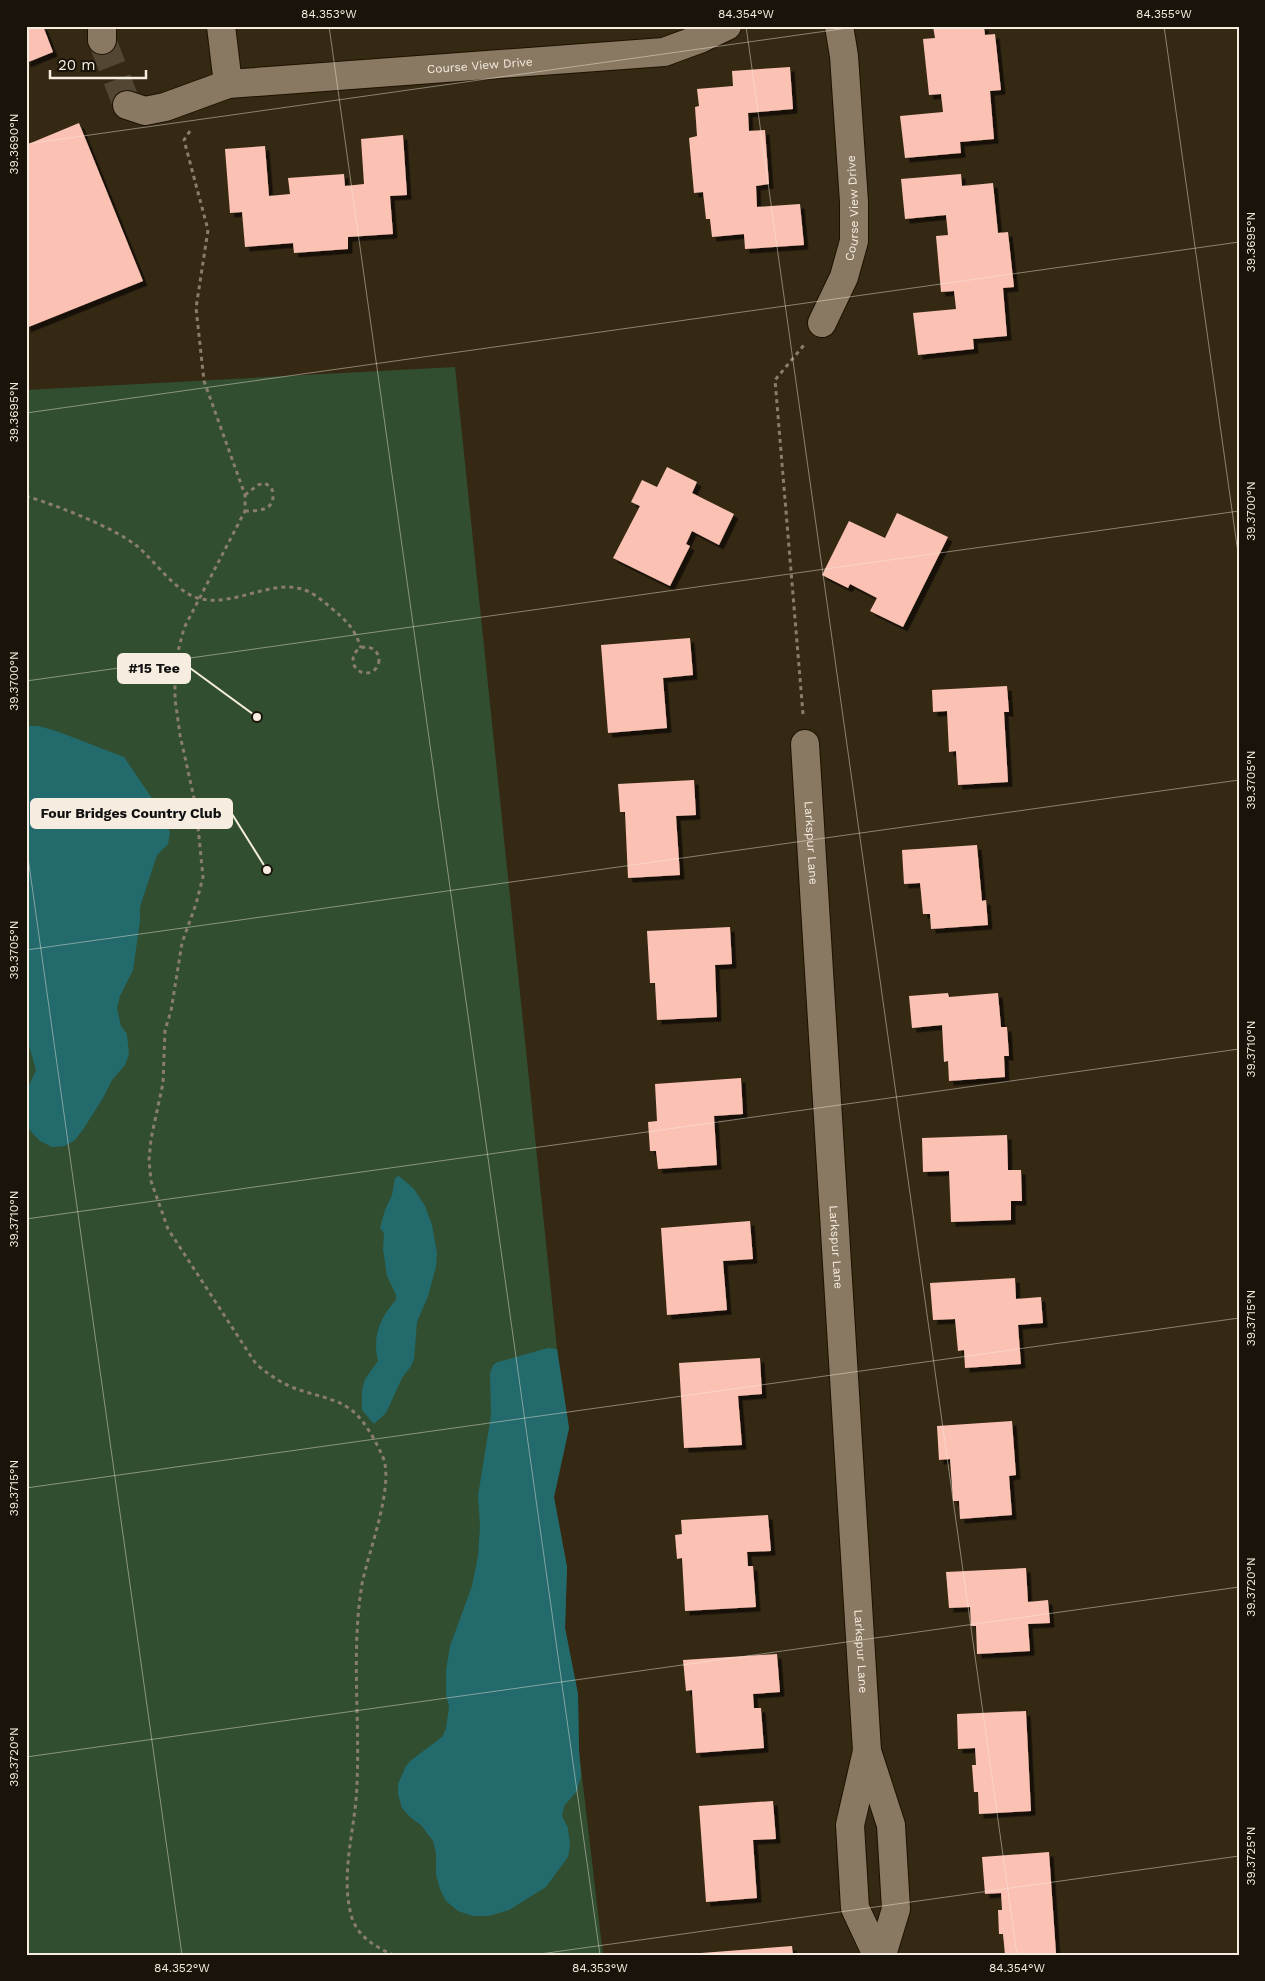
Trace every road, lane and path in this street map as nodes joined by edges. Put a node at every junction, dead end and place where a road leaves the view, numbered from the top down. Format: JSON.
{"nodes":[{"id":1,"x":221,"y":26,"type":"edge"},
{"id":2,"x":727,"y":26,"type":"edge"},
{"id":3,"x":839,"y":26,"type":"edge"},
{"id":4,"x":228,"y":84,"type":"junction"},
{"id":5,"x":127,"y":105,"type":"dead end"},
{"id":6,"x":195,"y":126,"type":"dead end"},
{"id":7,"x":822,"y":323,"type":"joint"},
{"id":8,"x":245,"y":495,"type":"junction"},
{"id":9,"x":26,"y":496,"type":"edge"},
{"id":10,"x":245,"y":512,"type":"junction"},
{"id":11,"x":200,"y":598,"type":"junction"},
{"id":12,"x":361,"y":648,"type":"junction"},
{"id":13,"x":805,"y":744,"type":"joint"},
{"id":14,"x":867,"y":1751,"type":"junction"},
{"id":15,"x":393,"y":1955,"type":"edge"},
{"id":16,"x":877,"y":1955,"type":"edge"},
{"id":17,"x":882,"y":1955,"type":"edge"}],
"edges":[{"from":1,"to":4,"type":"street"},
{"from":2,"to":4,"type":"street","name":"Course View Drive"},
{"from":3,"to":7,"type":"street","name":"Course View Drive"},
{"from":4,"to":5,"type":"street","name":"Course View Drive"},
{"from":6,"to":8,"type":"path"},
{"from":7,"to":13,"type":"path"},
{"from":8,"to":10,"type":"path"},
{"from":8,"to":10,"type":"path"},
{"from":9,"to":11,"type":"path"},
{"from":10,"to":11,"type":"path"},
{"from":11,"to":12,"type":"path"},
{"from":11,"to":15,"type":"path"},
{"from":12,"to":12,"type":"path"},
{"from":13,"to":14,"type":"street","name":"Larkspur Lane"},
{"from":14,"to":16,"type":"street","name":"Larkspur Lane"},
{"from":14,"to":17,"type":"street","name":"Larkspur Lane"}]}
